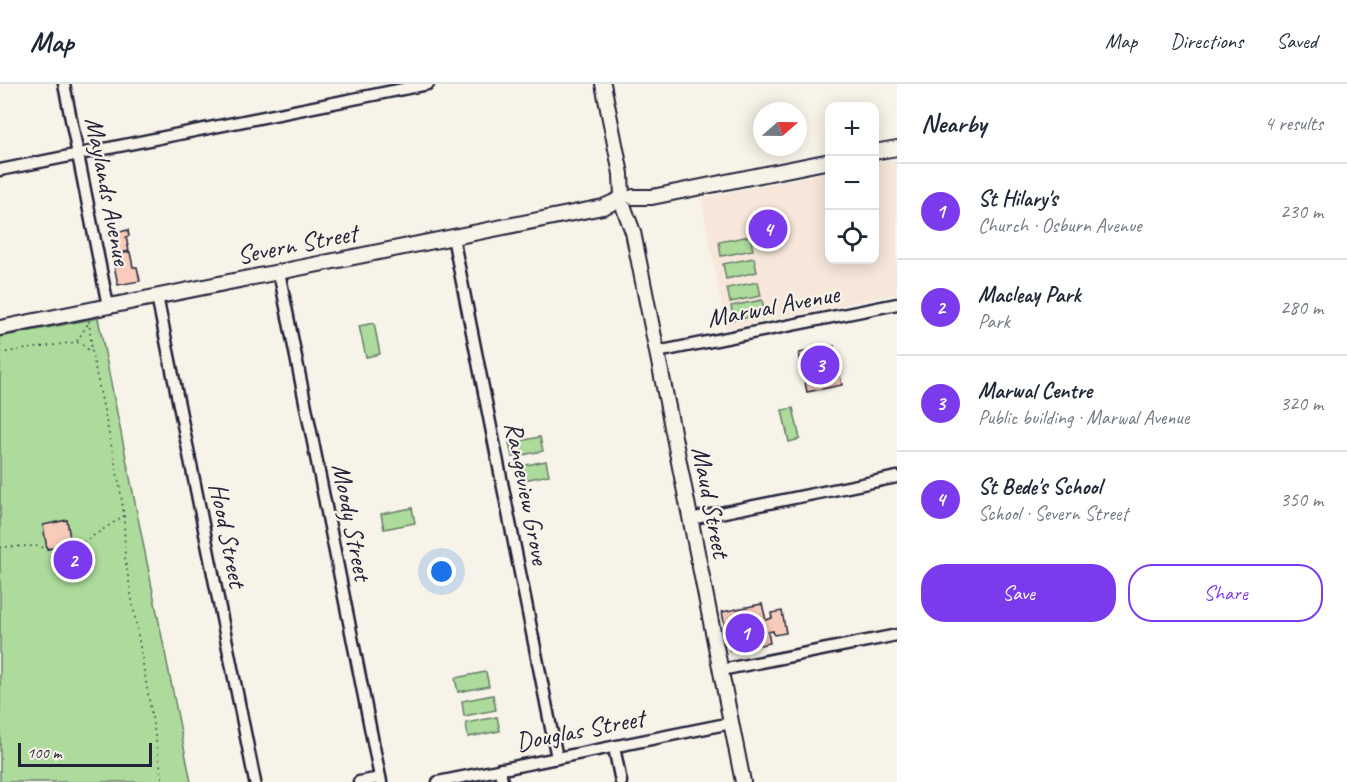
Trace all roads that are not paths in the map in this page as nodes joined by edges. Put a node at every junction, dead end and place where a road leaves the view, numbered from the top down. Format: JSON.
{"nodes":[{"id":1,"x":64,"y":84,"type":"edge"},
{"id":2,"x":428,"y":84,"type":"edge"},
{"id":3,"x":603,"y":84,"type":"edge"},
{"id":4,"x":897,"y":148,"type":"edge"},
{"id":5,"x":879,"y":151,"type":"edge"},
{"id":6,"x":78,"y":154,"type":"junction"},
{"id":7,"x":825,"y":162,"type":"edge"},
{"id":8,"x":0,"y":170,"type":"edge"},
{"id":9,"x":628,"y":202,"type":"junction"},
{"id":10,"x":453,"y":237,"type":"junction"},
{"id":11,"x":279,"y":272,"type":"junction"},
{"id":12,"x":157,"y":296,"type":"junction"},
{"id":13,"x":897,"y":304,"type":"edge"},
{"id":14,"x":108,"y":306,"type":"junction"},
{"id":15,"x":0,"y":328,"type":"edge"},
{"id":16,"x":657,"y":352,"type":"junction"},
{"id":17,"x":897,"y":477,"type":"edge"},
{"id":18,"x":690,"y":519,"type":"junction"},
{"id":19,"x":897,"y":635,"type":"edge"},
{"id":20,"x":721,"y":670,"type":"junction"},
{"id":21,"x":731,"y":723,"type":"junction"},
{"id":22,"x":614,"y":747,"type":"junction"},
{"id":23,"x":557,"y":758,"type":"junction"},
{"id":24,"x":500,"y":770,"type":"junction"},
{"id":25,"x":381,"y":780,"type":"edge"},
{"id":26,"x":255,"y":782,"type":"edge"},
{"id":27,"x":360,"y":782,"type":"edge"},
{"id":28,"x":438,"y":782,"type":"edge"},
{"id":29,"x":502,"y":782,"type":"edge"},
{"id":30,"x":621,"y":782,"type":"edge"},
{"id":31,"x":743,"y":782,"type":"edge"}],
"edges":[{"from":1,"to":6,"type":"street","name":"Maylands Avenue"},
{"from":2,"to":6,"type":"street"},
{"from":3,"to":9,"type":"street","name":"Maud Street"},
{"from":4,"to":5,"type":"street"},
{"from":6,"to":8,"type":"street"},
{"from":6,"to":14,"type":"street","name":"Maylands Avenue"},
{"from":7,"to":9,"type":"street","name":"Severn Street"},
{"from":9,"to":10,"type":"street","name":"Severn Street"},
{"from":9,"to":16,"type":"street","name":"Maud Street"},
{"from":10,"to":11,"type":"street","name":"Severn Street"},
{"from":10,"to":23,"type":"street","name":"Rangeview Grove"},
{"from":11,"to":12,"type":"street","name":"Severn Street"},
{"from":11,"to":25,"type":"street","name":"Moody Street"},
{"from":12,"to":14,"type":"street","name":"Severn Street"},
{"from":12,"to":26,"type":"street","name":"Hood Street"},
{"from":13,"to":16,"type":"street","name":"Marwal Avenue"},
{"from":14,"to":15,"type":"street","name":"Severn Street"},
{"from":16,"to":18,"type":"street","name":"Maud Street"},
{"from":17,"to":18,"type":"street"},
{"from":18,"to":20,"type":"street","name":"Maud Street"},
{"from":19,"to":20,"type":"street"},
{"from":20,"to":21,"type":"street","name":"Maud Street"},
{"from":21,"to":22,"type":"street","name":"Douglas Street"},
{"from":21,"to":31,"type":"street","name":"Maud Street"},
{"from":22,"to":23,"type":"street","name":"Douglas Street"},
{"from":22,"to":30,"type":"street"},
{"from":23,"to":24,"type":"street","name":"Douglas Street"},
{"from":24,"to":28,"type":"street","name":"Douglas Street"},
{"from":24,"to":29,"type":"street"},
{"from":25,"to":27,"type":"street"}]}
